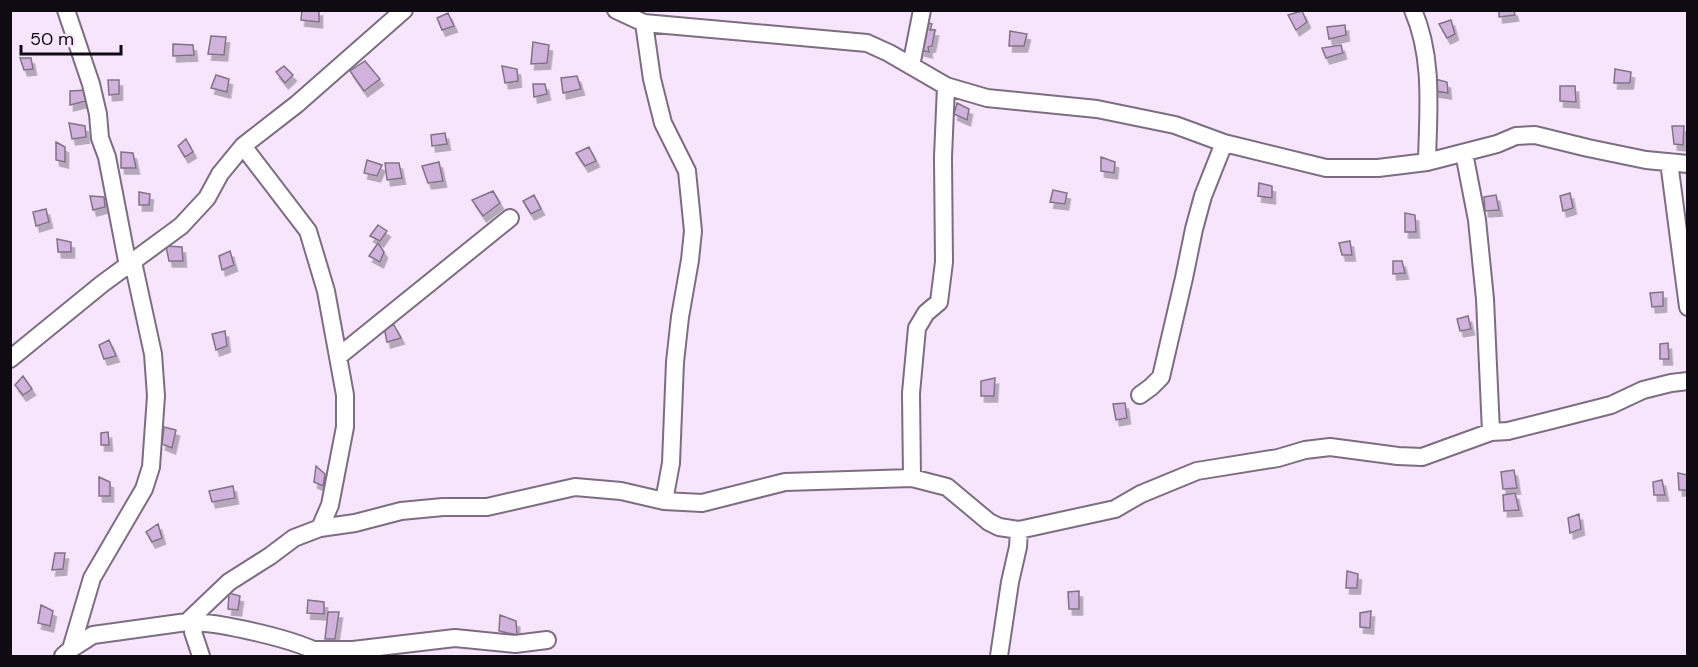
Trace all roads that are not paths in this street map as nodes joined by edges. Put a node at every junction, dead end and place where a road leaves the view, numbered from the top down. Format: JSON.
{"nodes":[{"id":1,"x":66,"y":10,"type":"edge"},
{"id":2,"x":404,"y":10,"type":"edge"},
{"id":3,"x":616,"y":10,"type":"edge"},
{"id":4,"x":922,"y":10,"type":"edge"},
{"id":5,"x":1413,"y":10,"type":"edge"},
{"id":6,"x":644,"y":23,"type":"junction"},
{"id":7,"x":911,"y":66,"type":"junction"},
{"id":8,"x":946,"y":86,"type":"junction"},
{"id":9,"x":1224,"y":144,"type":"junction"},
{"id":10,"x":243,"y":146,"type":"junction"},
{"id":11,"x":1464,"y":153,"type":"junction"},
{"id":12,"x":1427,"y":162,"type":"junction"},
{"id":13,"x":1669,"y":162,"type":"junction"},
{"id":14,"x":1688,"y":164,"type":"edge"},
{"id":15,"x":510,"y":218,"type":"dead end"},
{"id":16,"x":130,"y":264,"type":"junction"},
{"id":17,"x":1688,"y":308,"type":"edge"},
{"id":18,"x":339,"y":356,"type":"junction"},
{"id":19,"x":10,"y":360,"type":"edge"},
{"id":20,"x":1688,"y":381,"type":"edge"},
{"id":21,"x":1140,"y":394,"type":"dead end"},
{"id":22,"x":1491,"y":432,"type":"junction"},
{"id":23,"x":912,"y":478,"type":"junction"},
{"id":24,"x":664,"y":501,"type":"junction"},
{"id":25,"x":320,"y":528,"type":"junction"},
{"id":26,"x":1019,"y":530,"type":"junction"},
{"id":27,"x":192,"y":622,"type":"junction"},
{"id":28,"x":547,"y":640,"type":"dead end"},
{"id":29,"x":67,"y":653,"type":"edge"},
{"id":30,"x":319,"y":653,"type":"edge"},
{"id":31,"x":201,"y":657,"type":"edge"},
{"id":32,"x":999,"y":657,"type":"edge"}],
"edges":[{"from":1,"to":16,"type":"street"},
{"from":2,"to":10,"type":"street"},
{"from":3,"to":6,"type":"street"},
{"from":4,"to":7,"type":"street"},
{"from":5,"to":12,"type":"street"},
{"from":6,"to":7,"type":"street"},
{"from":6,"to":24,"type":"street"},
{"from":7,"to":8,"type":"street"},
{"from":8,"to":9,"type":"street"},
{"from":8,"to":23,"type":"street"},
{"from":9,"to":12,"type":"street"},
{"from":9,"to":21,"type":"street"},
{"from":10,"to":16,"type":"street"},
{"from":10,"to":18,"type":"street"},
{"from":11,"to":12,"type":"street"},
{"from":11,"to":13,"type":"street"},
{"from":11,"to":22,"type":"street"},
{"from":13,"to":14,"type":"street"},
{"from":13,"to":17,"type":"street"},
{"from":15,"to":18,"type":"street"},
{"from":16,"to":19,"type":"street"},
{"from":16,"to":29,"type":"street"},
{"from":18,"to":25,"type":"street"},
{"from":20,"to":22,"type":"street"},
{"from":22,"to":26,"type":"street"},
{"from":23,"to":24,"type":"street"},
{"from":23,"to":26,"type":"street"},
{"from":24,"to":25,"type":"street"},
{"from":25,"to":27,"type":"street"},
{"from":26,"to":32,"type":"street"},
{"from":27,"to":29,"type":"street"},
{"from":27,"to":30,"type":"street"},
{"from":27,"to":31,"type":"street"},
{"from":28,"to":30,"type":"street"}]}
